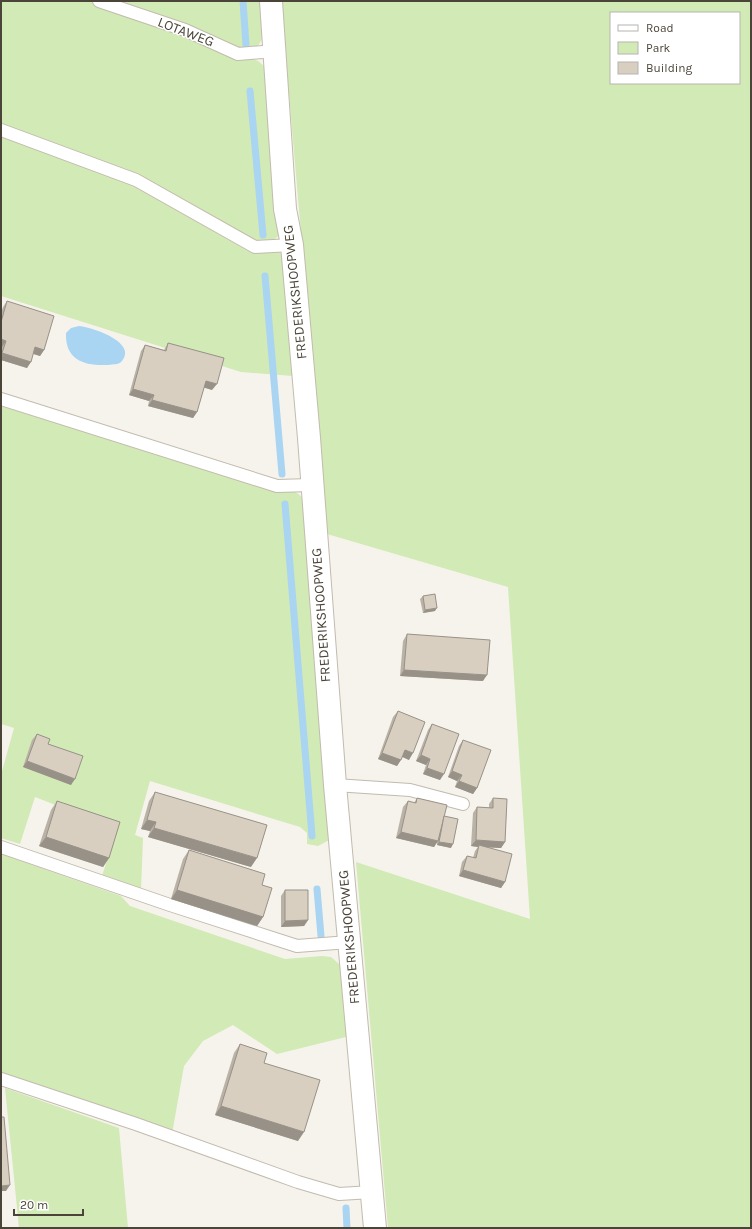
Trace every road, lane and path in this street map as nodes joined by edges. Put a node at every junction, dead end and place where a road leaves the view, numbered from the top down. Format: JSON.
{"nodes":[{"id":1,"x":99,"y":1,"type":"edge"},
{"id":2,"x":271,"y":1,"type":"edge"},
{"id":3,"x":275,"y":50,"type":"junction"},
{"id":4,"x":1,"y":130,"type":"edge"},
{"id":5,"x":292,"y":246,"type":"junction"},
{"id":6,"x":1,"y":399,"type":"edge"},
{"id":7,"x":311,"y":485,"type":"junction"},
{"id":8,"x":335,"y":785,"type":"junction"},
{"id":9,"x":463,"y":804,"type":"dead end"},
{"id":10,"x":1,"y":847,"type":"edge"},
{"id":11,"x":350,"y":942,"type":"junction"},
{"id":12,"x":1,"y":1079,"type":"edge"},
{"id":13,"x":372,"y":1192,"type":"junction"},
{"id":14,"x":375,"y":1228,"type":"edge"}],
"edges":[{"from":1,"to":3,"type":"lane","name":"LOTAWEG"},
{"from":2,"to":3,"type":"street","name":"FREDERIKSHOOPWEG"},
{"from":3,"to":5,"type":"street","name":"FREDERIKSHOOPWEG"},
{"from":4,"to":5,"type":"lane"},
{"from":5,"to":7,"type":"street","name":"FREDERIKSHOOPWEG"},
{"from":6,"to":7,"type":"lane"},
{"from":7,"to":8,"type":"street","name":"FREDERIKSHOOPWEG"},
{"from":8,"to":9,"type":"lane"},
{"from":8,"to":11,"type":"street","name":"FREDERIKSHOOPWEG"},
{"from":10,"to":11,"type":"lane"},
{"from":11,"to":13,"type":"street","name":"FREDERIKSHOOPWEG"},
{"from":12,"to":13,"type":"lane"},
{"from":13,"to":14,"type":"street","name":"FREDERIKSHOOPWEG"}]}
